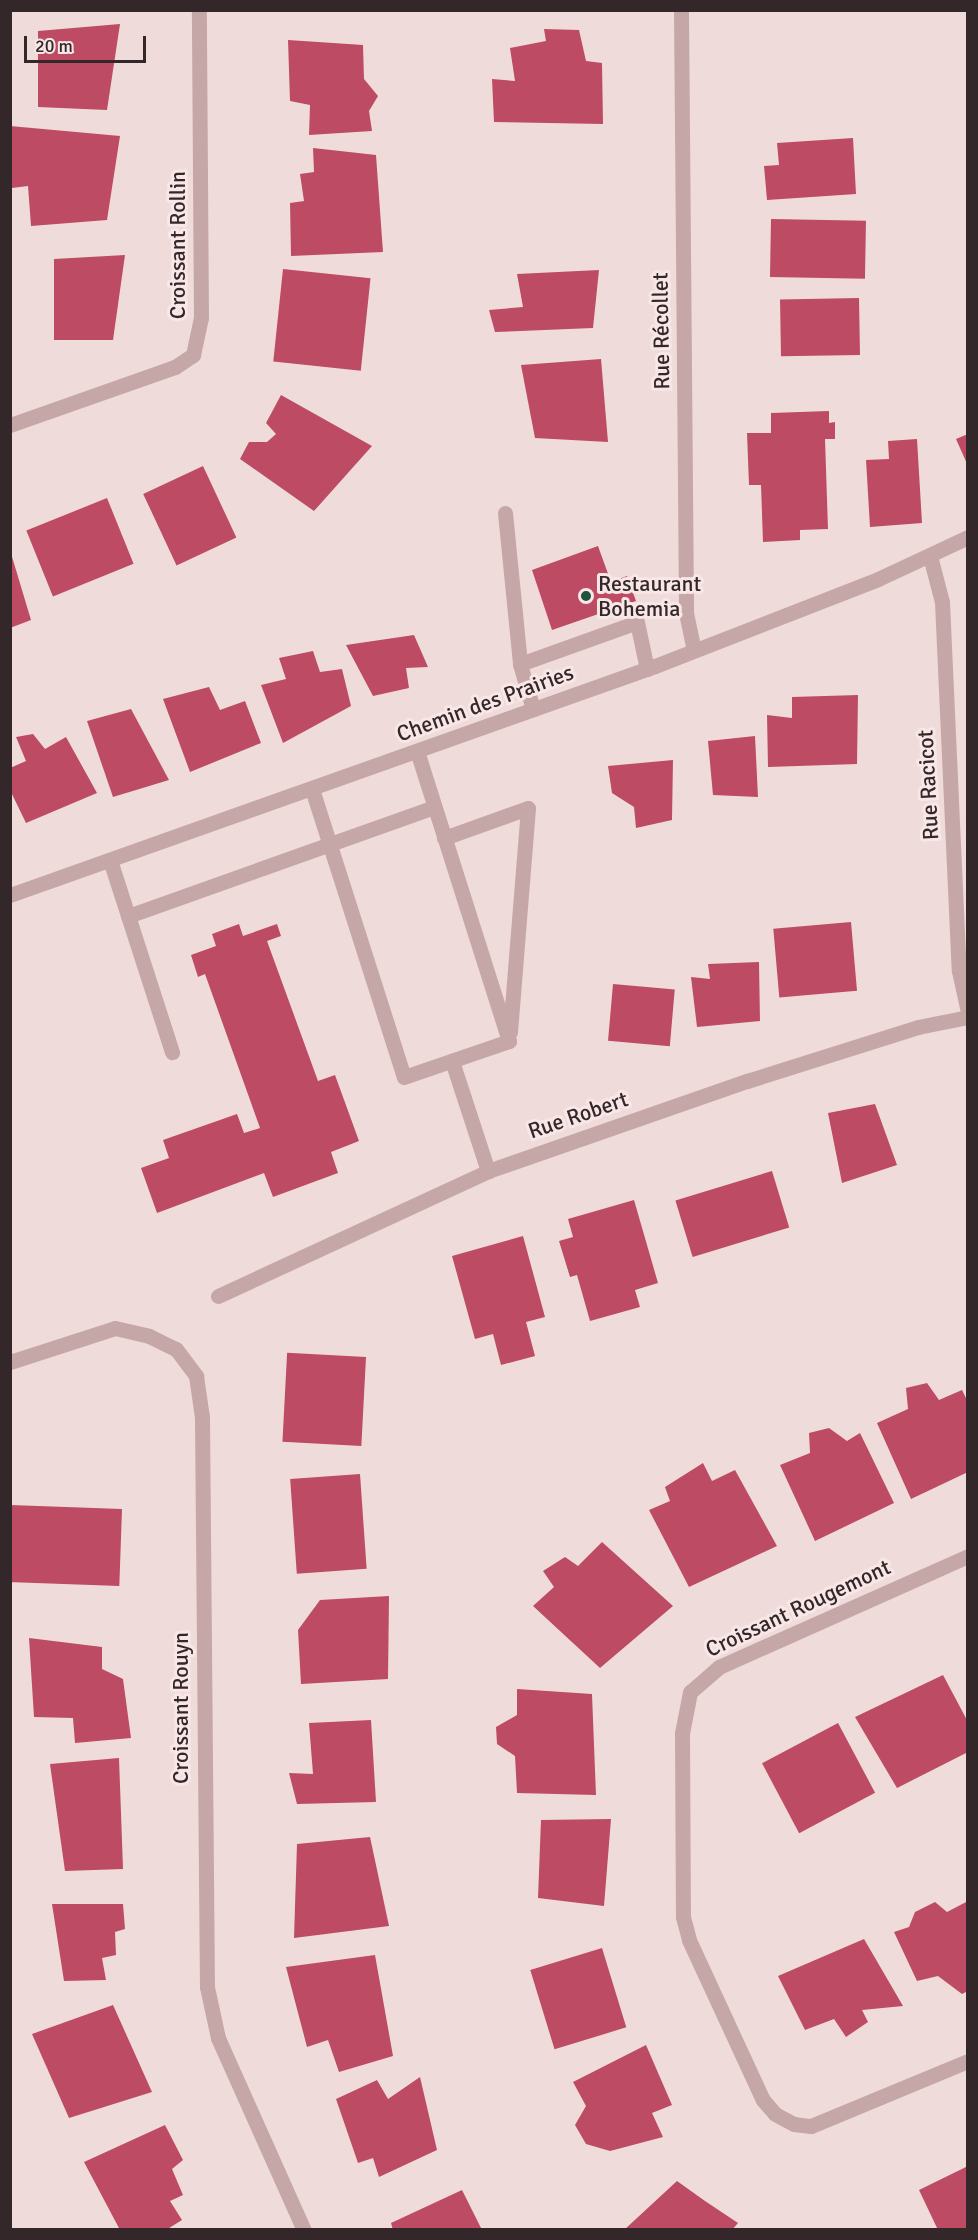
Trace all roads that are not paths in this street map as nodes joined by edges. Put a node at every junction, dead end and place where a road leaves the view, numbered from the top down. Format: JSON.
{"nodes":[{"id":1,"x":199,"y":10,"type":"edge"},
{"id":2,"x":681,"y":10,"type":"edge"},
{"id":3,"x":10,"y":425,"type":"edge"},
{"id":4,"x":505,"y":513,"type":"dead end"},
{"id":5,"x":968,"y":537,"type":"edge"},
{"id":6,"x":930,"y":556,"type":"junction"},
{"id":7,"x":694,"y":650,"type":"junction"},
{"id":8,"x":520,"y":664,"type":"junction"},
{"id":9,"x":647,"y":669,"type":"junction"},
{"id":10,"x":533,"y":709,"type":"junction"},
{"id":11,"x":417,"y":751,"type":"junction"},
{"id":12,"x":312,"y":789,"type":"junction"},
{"id":13,"x":434,"y":807,"type":"junction"},
{"id":14,"x":444,"y":838,"type":"junction"},
{"id":15,"x":329,"y":845,"type":"junction"},
{"id":16,"x":110,"y":860,"type":"junction"},
{"id":17,"x":10,"y":895,"type":"edge"},
{"id":18,"x":129,"y":916,"type":"junction"},
{"id":19,"x":968,"y":1012,"type":"edge"},
{"id":20,"x":968,"y":1017,"type":"edge"},
{"id":21,"x":509,"y":1041,"type":"junction"},
{"id":22,"x":172,"y":1052,"type":"dead end"},
{"id":23,"x":452,"y":1061,"type":"junction"},
{"id":24,"x":488,"y":1171,"type":"junction"},
{"id":25,"x":218,"y":1296,"type":"dead end"},
{"id":26,"x":10,"y":1362,"type":"edge"},
{"id":27,"x":968,"y":1556,"type":"edge"},
{"id":28,"x":968,"y":2061,"type":"edge"},
{"id":29,"x":304,"y":2229,"type":"edge"}],
"edges":[{"from":1,"to":3,"type":"street","name":"Croissant Rollin"},
{"from":2,"to":7,"type":"street","name":"Rue Récollet"},
{"from":4,"to":8,"type":"street"},
{"from":5,"to":6,"type":"street","name":"Chemin des Prairies"},
{"from":6,"to":7,"type":"street","name":"Chemin des Prairies"},
{"from":6,"to":19,"type":"street","name":"Rue Racicot"},
{"from":7,"to":9,"type":"street","name":"Chemin des Prairies"},
{"from":8,"to":9,"type":"street"},
{"from":8,"to":10,"type":"street"},
{"from":9,"to":10,"type":"street","name":"Chemin des Prairies"},
{"from":10,"to":11,"type":"street","name":"Chemin des Prairies"},
{"from":11,"to":12,"type":"street","name":"Chemin des Prairies"},
{"from":11,"to":13,"type":"street"},
{"from":12,"to":15,"type":"street"},
{"from":12,"to":16,"type":"street","name":"Chemin des Prairies"},
{"from":13,"to":14,"type":"street"},
{"from":13,"to":15,"type":"street"},
{"from":14,"to":21,"type":"street"},
{"from":14,"to":21,"type":"street"},
{"from":15,"to":18,"type":"street"},
{"from":15,"to":23,"type":"street"},
{"from":16,"to":17,"type":"street","name":"Chemin des Prairies"},
{"from":16,"to":18,"type":"street"},
{"from":18,"to":22,"type":"street"},
{"from":20,"to":24,"type":"street","name":"Rue Robert"},
{"from":21,"to":23,"type":"street"},
{"from":23,"to":24,"type":"street"},
{"from":24,"to":25,"type":"street","name":"Rue Robert"},
{"from":26,"to":29,"type":"street","name":"Croissant Rouyn"},
{"from":27,"to":28,"type":"street","name":"Croissant Rougemont"}]}
